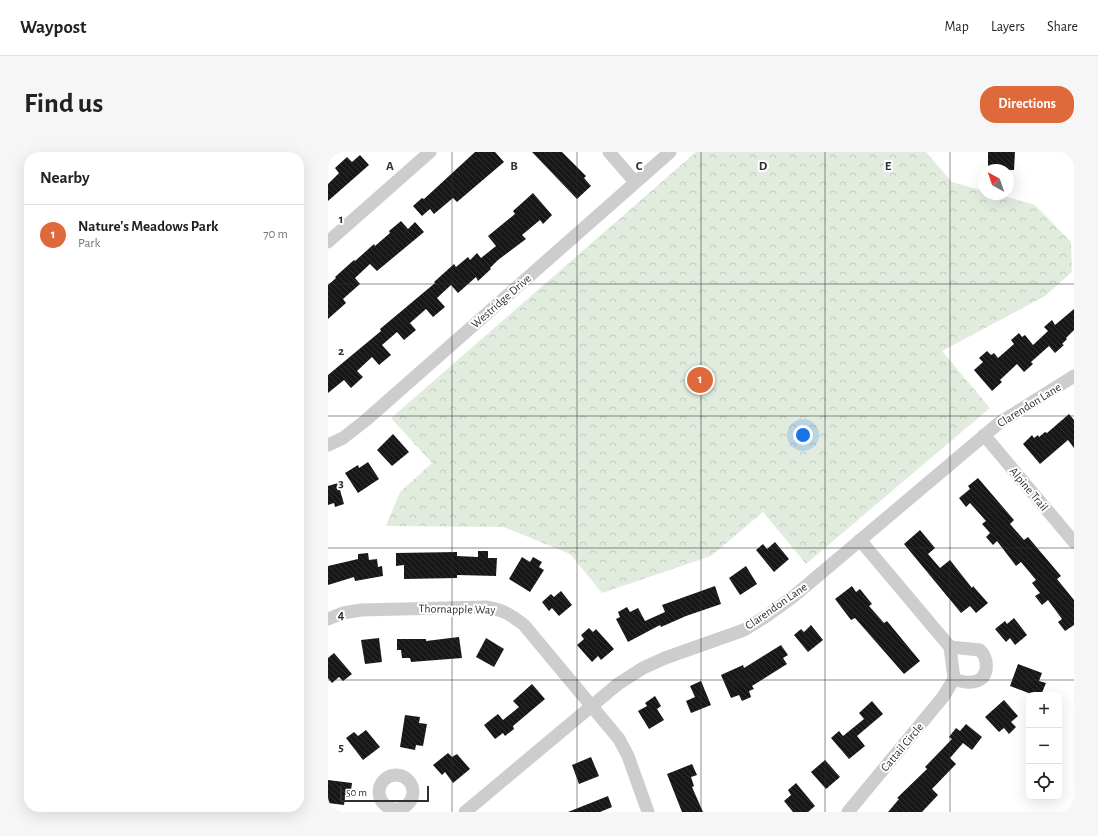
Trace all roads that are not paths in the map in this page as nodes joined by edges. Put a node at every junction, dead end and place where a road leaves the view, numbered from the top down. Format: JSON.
{"nodes":[{"id":1,"x":430,"y":152,"type":"edge"},
{"id":2,"x":609,"y":152,"type":"edge"},
{"id":3,"x":670,"y":152,"type":"edge"},
{"id":4,"x":635,"y":182,"type":"junction"},
{"id":5,"x":328,"y":242,"type":"edge"},
{"id":6,"x":1074,"y":376,"type":"edge"},
{"id":7,"x":984,"y":435,"type":"junction"},
{"id":8,"x":328,"y":445,"type":"edge"},
{"id":9,"x":860,"y":540,"type":"junction"},
{"id":10,"x":1074,"y":542,"type":"edge"},
{"id":11,"x":328,"y":619,"type":"edge"},
{"id":12,"x":950,"y":647,"type":"junction"},
{"id":13,"x":954,"y":679,"type":"junction"},
{"id":14,"x":592,"y":706,"type":"junction"},
{"id":15,"x":465,"y":812,"type":"edge"},
{"id":16,"x":648,"y":812,"type":"edge"},
{"id":17,"x":848,"y":812,"type":"edge"}],
"edges":[{"from":1,"to":5,"type":"street"},
{"from":2,"to":4,"type":"street"},
{"from":3,"to":4,"type":"street","name":"Westridge Drive"},
{"from":4,"to":8,"type":"street","name":"Westridge Drive"},
{"from":6,"to":7,"type":"street","name":"Clarendon Lane"},
{"from":7,"to":9,"type":"street","name":"Clarendon Lane"},
{"from":7,"to":10,"type":"street","name":"Alpine Trail"},
{"from":9,"to":12,"type":"street"},
{"from":9,"to":14,"type":"street","name":"Clarendon Lane"},
{"from":11,"to":14,"type":"street","name":"Thornapple Way"},
{"from":12,"to":13,"type":"street"},
{"from":12,"to":13,"type":"street"},
{"from":13,"to":17,"type":"street","name":"Cattail Circle"},
{"from":14,"to":15,"type":"street","name":"Clarendon Lane"},
{"from":14,"to":16,"type":"street"}]}
